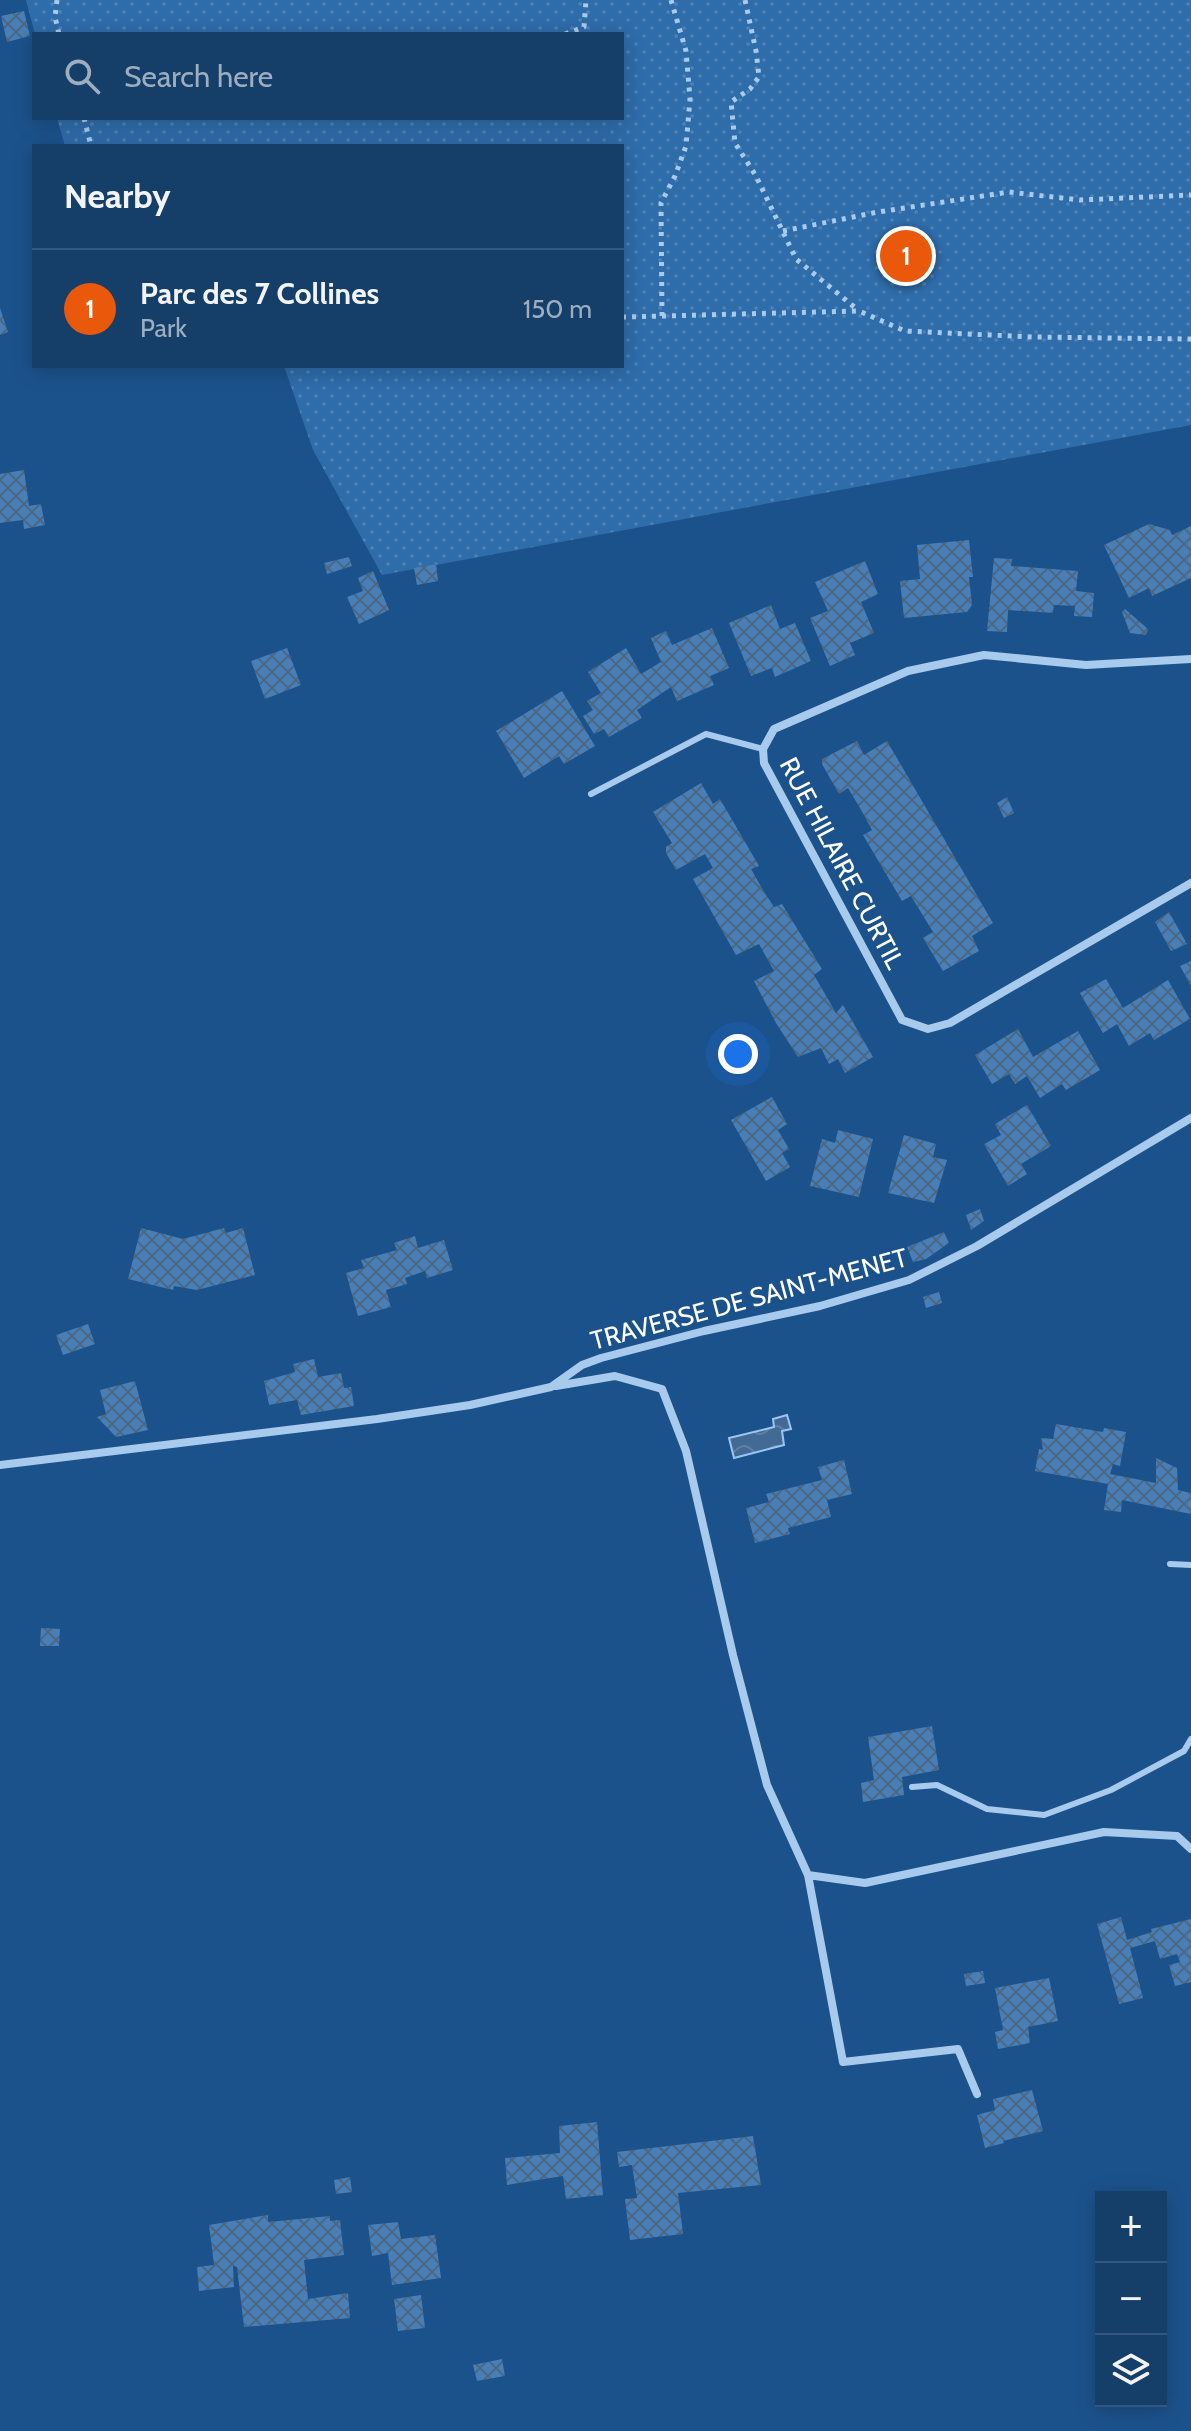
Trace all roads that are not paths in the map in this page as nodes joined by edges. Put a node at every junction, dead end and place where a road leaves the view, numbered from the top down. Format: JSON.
{"nodes":[{"id":1,"x":1191,"y":659,"type":"edge"},
{"id":2,"x":763,"y":749,"type":"junction"},
{"id":3,"x":591,"y":794,"type":"dead end"},
{"id":4,"x":1191,"y":883,"type":"edge"},
{"id":5,"x":1191,"y":1118,"type":"edge"},
{"id":6,"x":551,"y":1387,"type":"junction"},
{"id":7,"x":0,"y":1465,"type":"edge"},
{"id":8,"x":1170,"y":1564,"type":"dead end"},
{"id":9,"x":1191,"y":1565,"type":"edge"},
{"id":10,"x":1191,"y":1739,"type":"edge"},
{"id":11,"x":912,"y":1787,"type":"dead end"},
{"id":12,"x":1191,"y":1849,"type":"edge"},
{"id":13,"x":808,"y":1875,"type":"junction"},
{"id":14,"x":977,"y":2094,"type":"dead end"}],
"edges":[{"from":1,"to":2,"type":"street","name":"RUE HILAIRE CURTIL"},
{"from":2,"to":3,"type":"lane"},
{"from":2,"to":4,"type":"street","name":"RUE HILAIRE CURTIL"},
{"from":5,"to":6,"type":"street","name":"TRAVERSE DE SAINT-MENET"},
{"from":6,"to":7,"type":"street","name":"TRAVERSE DE SAINT-MENET"},
{"from":6,"to":13,"type":"street"},
{"from":8,"to":9,"type":"lane"},
{"from":10,"to":11,"type":"lane"},
{"from":12,"to":13,"type":"street"},
{"from":13,"to":14,"type":"street"}]}
